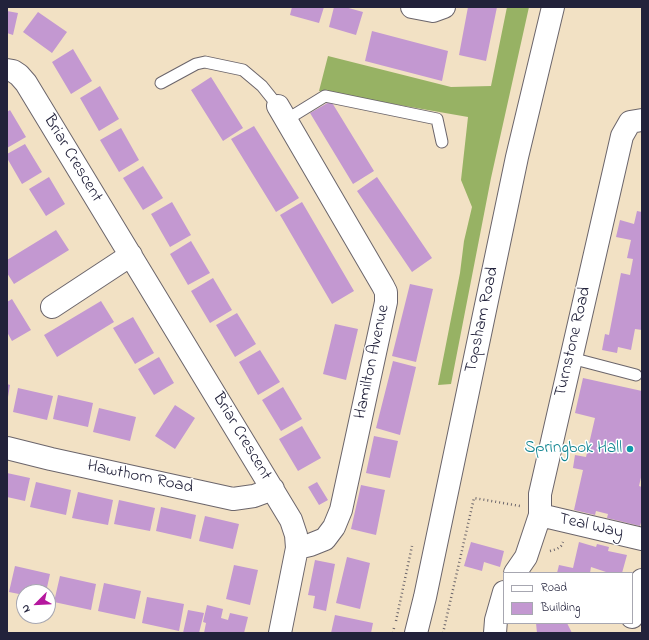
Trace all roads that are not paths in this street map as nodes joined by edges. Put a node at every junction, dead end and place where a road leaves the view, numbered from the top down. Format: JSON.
{"nodes":[{"id":1,"x":412,"y":7,"type":"edge"},
{"id":2,"x":444,"y":7,"type":"edge"},
{"id":3,"x":553,"y":7,"type":"edge"},
{"id":4,"x":7,"y":70,"type":"edge"},
{"id":5,"x":161,"y":83,"type":"dead end"},
{"id":6,"x":282,"y":113,"type":"junction"},
{"id":7,"x":642,"y":120,"type":"edge"},
{"id":8,"x":442,"y":142,"type":"dead end"},
{"id":9,"x":131,"y":255,"type":"junction"},
{"id":10,"x":52,"y":307,"type":"dead end"},
{"id":11,"x":570,"y":358,"type":"junction"},
{"id":12,"x":636,"y":375,"type":"dead end"},
{"id":13,"x":7,"y":448,"type":"edge"},
{"id":14,"x":273,"y":489,"type":"junction"},
{"id":15,"x":540,"y":512,"type":"junction"},
{"id":16,"x":642,"y":539,"type":"edge"},
{"id":17,"x":296,"y":548,"type":"junction"},
{"id":18,"x":516,"y":572,"type":"edge"},
{"id":19,"x":642,"y":580,"type":"edge"},
{"id":20,"x":503,"y":596,"type":"edge"},
{"id":21,"x":633,"y":614,"type":"edge"},
{"id":22,"x":280,"y":633,"type":"edge"},
{"id":23,"x":416,"y":633,"type":"edge"},
{"id":24,"x":495,"y":633,"type":"edge"}],
"edges":[{"from":1,"to":2,"type":"street"},
{"from":3,"to":23,"type":"street","name":"Topsham Road"},
{"from":4,"to":9,"type":"street","name":"Briar Crescent"},
{"from":5,"to":6,"type":"lane"},
{"from":6,"to":8,"type":"lane"},
{"from":6,"to":17,"type":"street","name":"Hamilton Avenue"},
{"from":7,"to":11,"type":"street","name":"Turnstone Road"},
{"from":9,"to":10,"type":"street"},
{"from":9,"to":14,"type":"street","name":"Briar Crescent"},
{"from":11,"to":12,"type":"lane"},
{"from":11,"to":15,"type":"street","name":"Turnstone Road"},
{"from":13,"to":14,"type":"street","name":"Hawthorn Road"},
{"from":14,"to":17,"type":"street","name":"Briar Crescent"},
{"from":15,"to":16,"type":"street","name":"Teal Way"},
{"from":15,"to":18,"type":"street","name":"Turnstone Road"},
{"from":17,"to":22,"type":"street","name":"Briar Crescent"},
{"from":19,"to":21,"type":"street"},
{"from":20,"to":24,"type":"street"}]}
